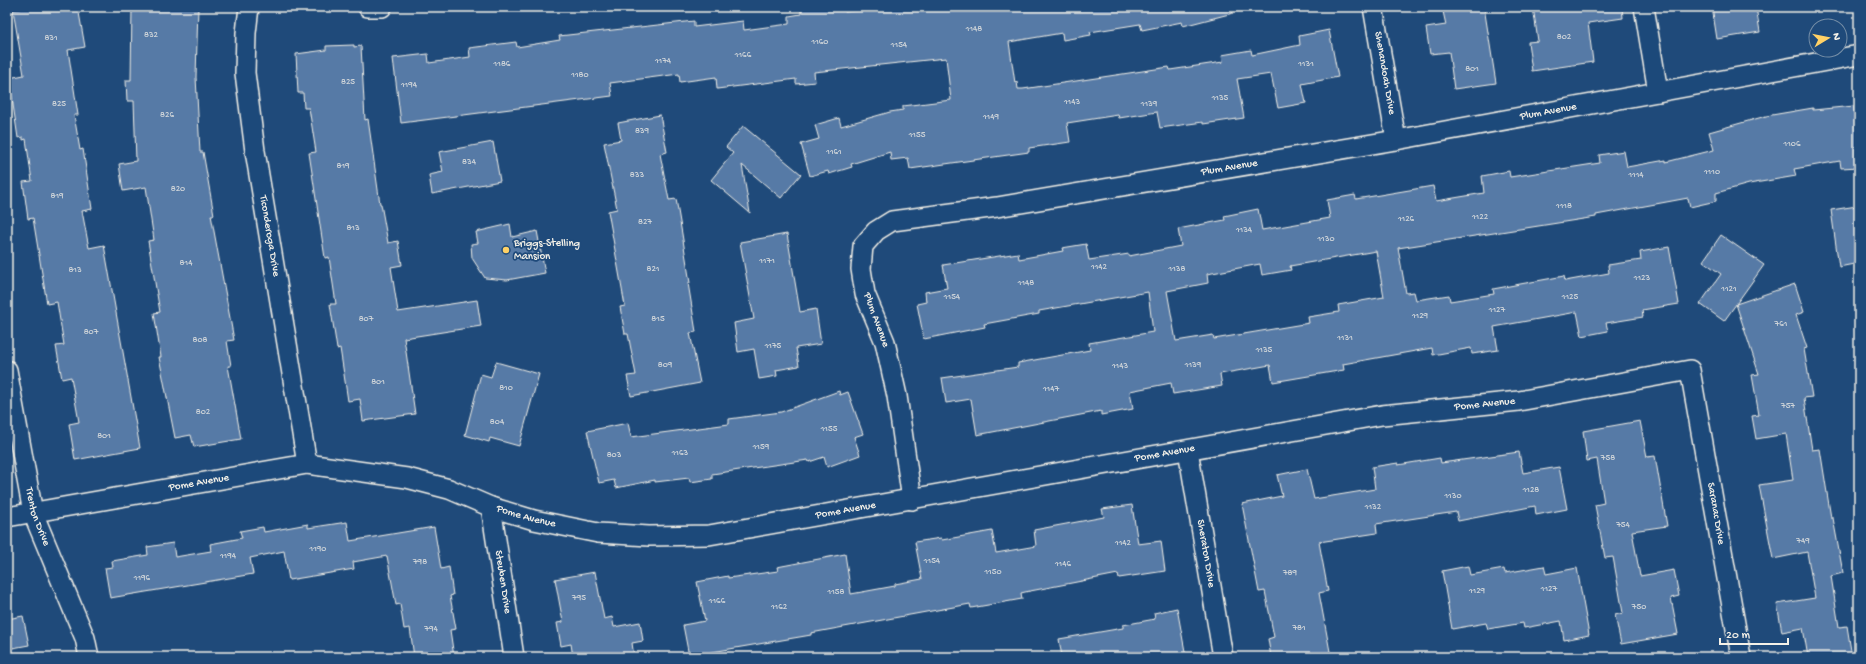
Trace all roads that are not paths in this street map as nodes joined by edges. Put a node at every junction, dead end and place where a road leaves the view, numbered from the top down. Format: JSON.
{"nodes":[{"id":1,"x":249,"y":7,"type":"edge"},
{"id":2,"x":368,"y":7,"type":"edge"},
{"id":3,"x":382,"y":7,"type":"edge"},
{"id":4,"x":1373,"y":7,"type":"edge"},
{"id":5,"x":1644,"y":7,"type":"edge"},
{"id":6,"x":1859,"y":55,"type":"edge"},
{"id":7,"x":1658,"y":92,"type":"junction"},
{"id":8,"x":1396,"y":140,"type":"junction"},
{"id":9,"x":7,"y":370,"type":"edge"},
{"id":10,"x":1690,"y":370,"type":"joint"},
{"id":11,"x":1188,"y":450,"type":"junction"},
{"id":12,"x":307,"y":464,"type":"junction"},
{"id":13,"x":912,"y":500,"type":"junction"},
{"id":14,"x":491,"y":507,"type":"junction"},
{"id":15,"x":33,"y":513,"type":"junction"},
{"id":16,"x":7,"y":517,"type":"edge"},
{"id":17,"x":89,"y":657,"type":"edge"},
{"id":18,"x":514,"y":657,"type":"edge"},
{"id":19,"x":1223,"y":657,"type":"edge"},
{"id":20,"x":1741,"y":657,"type":"edge"}],
"edges":[{"from":1,"to":12,"type":"street","name":"Ticonderoga Drive"},
{"from":2,"to":3,"type":"street"},
{"from":4,"to":8,"type":"street","name":"Shenandoah Drive"},
{"from":5,"to":7,"type":"street"},
{"from":6,"to":7,"type":"street","name":"Plum Avenue"},
{"from":7,"to":8,"type":"street","name":"Plum Avenue"},
{"from":8,"to":13,"type":"street","name":"Plum Avenue"},
{"from":9,"to":15,"type":"street","name":"Trenton Drive"},
{"from":10,"to":11,"type":"street","name":"Pome Avenue"},
{"from":10,"to":20,"type":"street","name":"Saranac Drive"},
{"from":11,"to":13,"type":"street","name":"Pome Avenue"},
{"from":11,"to":19,"type":"street","name":"Sheraton Drive"},
{"from":12,"to":14,"type":"street","name":"Pome Avenue"},
{"from":12,"to":15,"type":"street","name":"Pome Avenue"},
{"from":13,"to":14,"type":"street","name":"Pome Avenue"},
{"from":14,"to":18,"type":"street","name":"Steuben Drive"},
{"from":15,"to":16,"type":"street","name":"Pome Avenue"},
{"from":15,"to":17,"type":"street","name":"Trenton Drive"}]}
